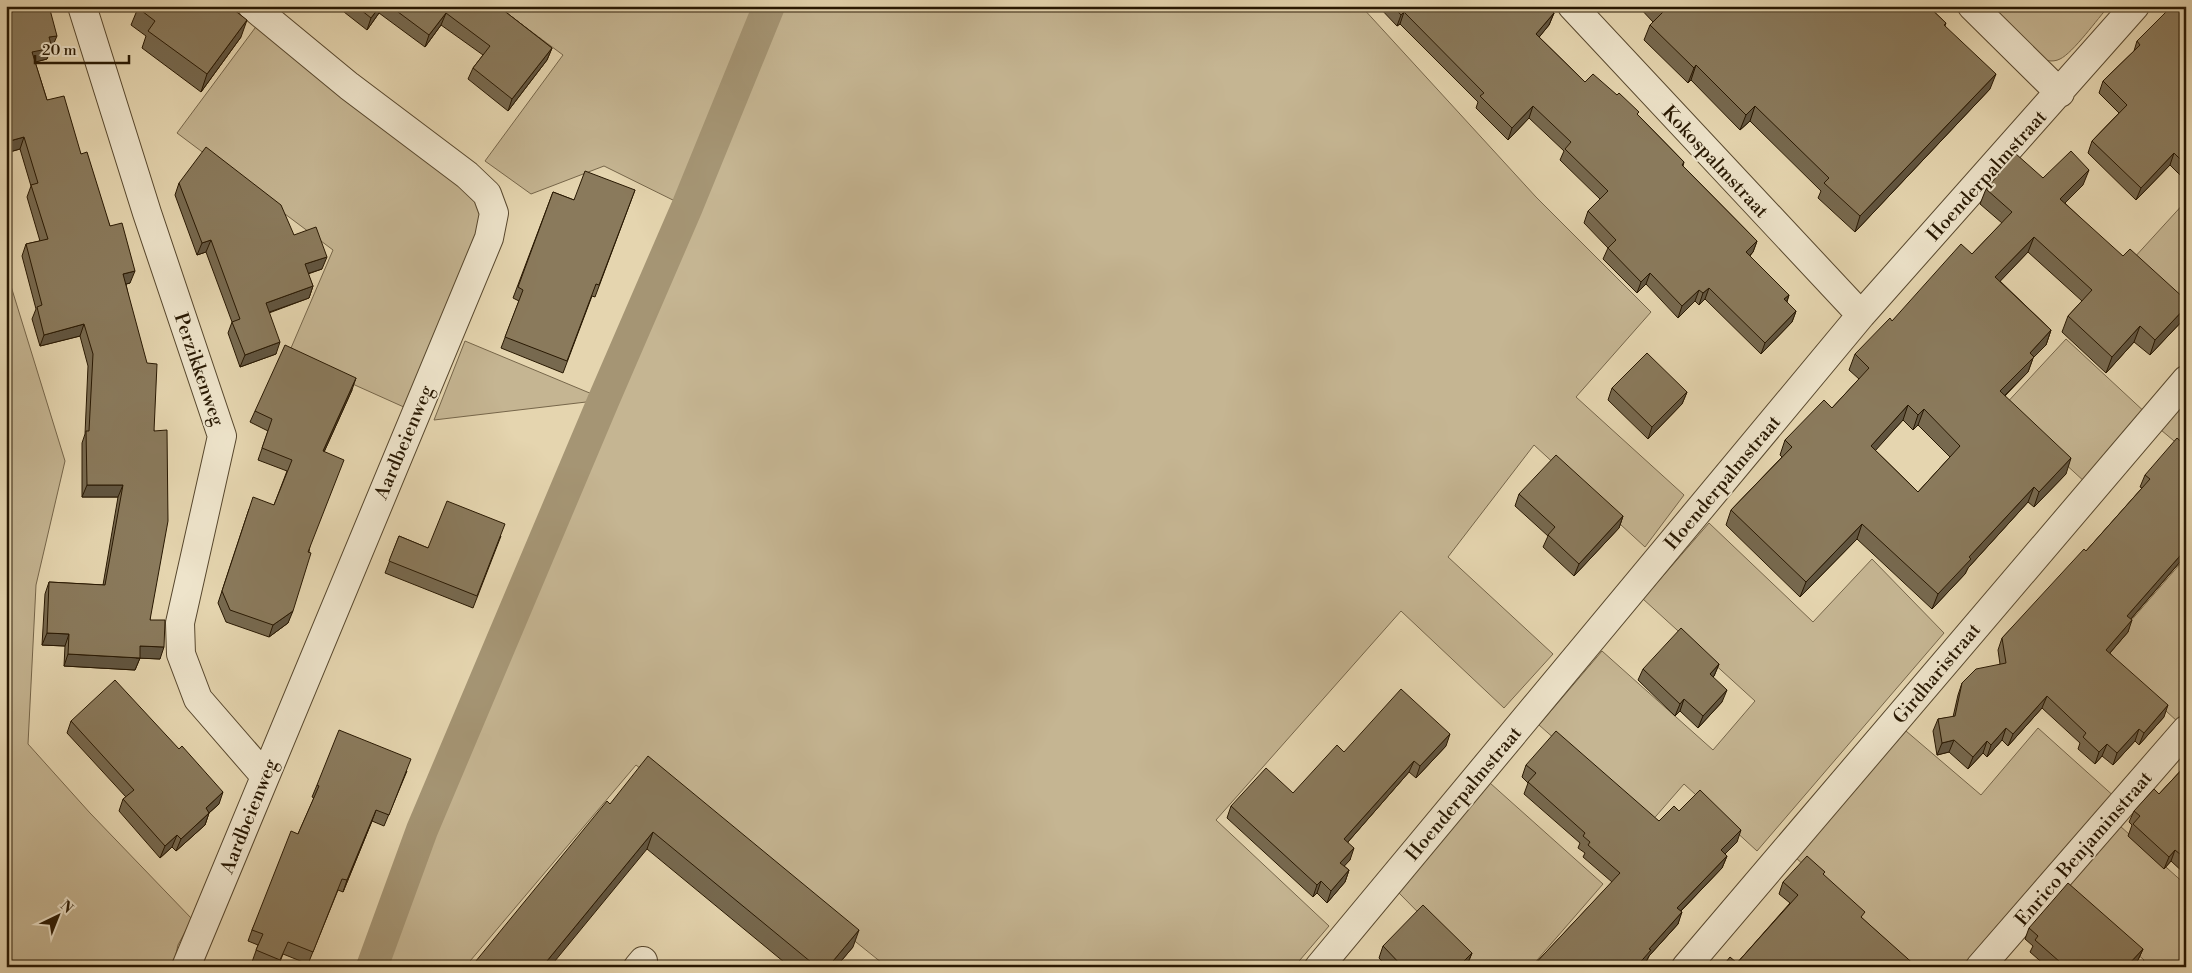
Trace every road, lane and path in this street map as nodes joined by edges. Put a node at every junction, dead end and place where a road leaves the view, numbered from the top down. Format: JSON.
{"nodes":[{"id":1,"x":82,"y":6,"type":"edge"},
{"id":2,"x":252,"y":6,"type":"edge"},
{"id":3,"x":1572,"y":6,"type":"edge"},
{"id":4,"x":1972,"y":6,"type":"edge"},
{"id":5,"x":2135,"y":6,"type":"edge"},
{"id":6,"x":2060,"y":93,"type":"junction"},
{"id":7,"x":1861,"y":315,"type":"junction"},
{"id":8,"x":2186,"y":380,"type":"edge"},
{"id":9,"x":2186,"y":730,"type":"edge"},
{"id":10,"x":264,"y":775,"type":"junction"},
{"id":11,"x":186,"y":967,"type":"edge"},
{"id":12,"x":1319,"y":967,"type":"edge"},
{"id":13,"x":1686,"y":967,"type":"edge"},
{"id":14,"x":1980,"y":967,"type":"edge"}],
"edges":[{"from":1,"to":10,"type":"street","name":"Perzikkenweg"},
{"from":2,"to":10,"type":"street","name":"Aardbeienweg"},
{"from":3,"to":7,"type":"street","name":"Kokospalmstraat"},
{"from":4,"to":6,"type":"street"},
{"from":5,"to":6,"type":"street","name":"Hoenderpalmstraat"},
{"from":6,"to":7,"type":"street","name":"Hoenderpalmstraat"},
{"from":7,"to":12,"type":"street","name":"Hoenderpalmstraat"},
{"from":8,"to":13,"type":"street","name":"Girdharistraat"},
{"from":9,"to":14,"type":"street","name":"Enrico Benjaminstraat"},
{"from":10,"to":11,"type":"street","name":"Aardbeienweg"}]}
